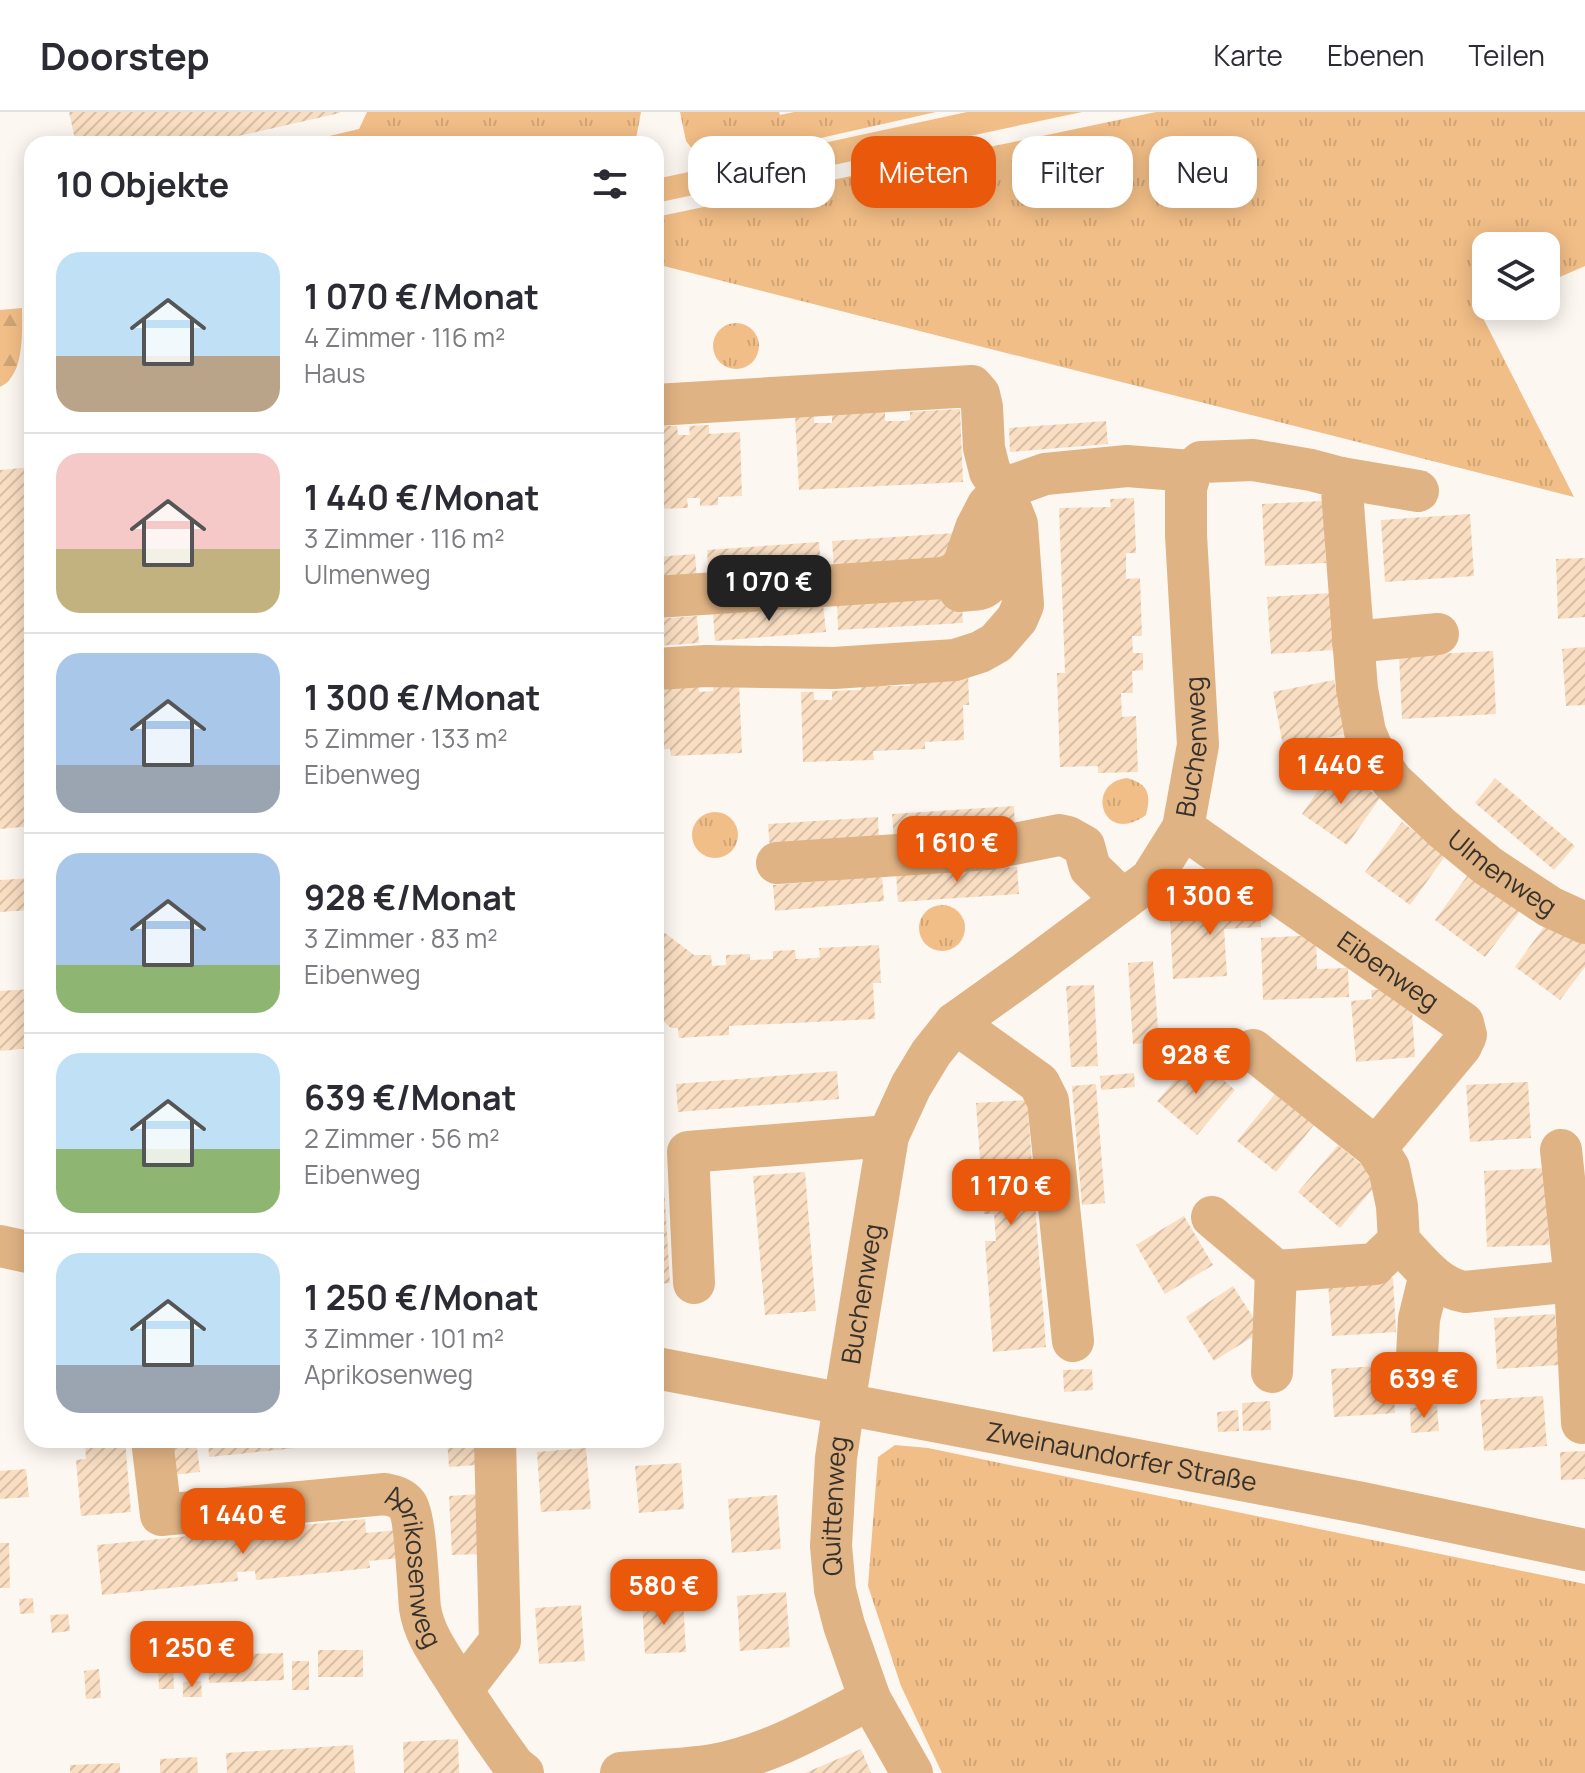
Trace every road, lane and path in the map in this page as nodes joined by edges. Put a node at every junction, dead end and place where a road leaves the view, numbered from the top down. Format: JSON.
{"nodes":[{"id":1,"x":664,"y":405,"type":"edge"},
{"id":2,"x":1196,"y":466,"type":"junction"},
{"id":3,"x":1341,"y":478,"type":"junction"},
{"id":4,"x":1003,"y":489,"type":"junction"},
{"id":5,"x":1418,"y":491,"type":"dead end"},
{"id":6,"x":960,"y":591,"type":"dead end"},
{"id":7,"x":664,"y":596,"type":"edge"},
{"id":8,"x":1438,"y":634,"type":"dead end"},
{"id":9,"x":1353,"y":642,"type":"junction"},
{"id":10,"x":664,"y":669,"type":"edge"},
{"id":11,"x":1183,"y":828,"type":"junction"},
{"id":12,"x":777,"y":863,"type":"dead end"},
{"id":13,"x":1012,"y":863,"type":"dead end"},
{"id":14,"x":1090,"y":868,"type":"junction"},
{"id":15,"x":1123,"y":900,"type":"junction"},
{"id":16,"x":1585,"y":923,"type":"edge"},
{"id":17,"x":955,"y":1023,"type":"junction"},
{"id":18,"x":1253,"y":1050,"type":"dead end"},
{"id":19,"x":888,"y":1136,"type":"junction"},
{"id":20,"x":1376,"y":1148,"type":"junction"},
{"id":21,"x":1561,"y":1150,"type":"dead end"},
{"id":22,"x":1212,"y":1217,"type":"dead end"},
{"id":23,"x":1399,"y":1241,"type":"junction"},
{"id":24,"x":0,"y":1246,"type":"edge"},
{"id":25,"x":24,"y":1251,"type":"edge"},
{"id":26,"x":1276,"y":1271,"type":"junction"},
{"id":27,"x":1430,"y":1274,"type":"junction"},
{"id":28,"x":1580,"y":1280,"type":"edge"},
{"id":29,"x":694,"y":1283,"type":"dead end"},
{"id":30,"x":1073,"y":1341,"type":"dead end"},
{"id":31,"x":664,"y":1370,"type":"edge"},
{"id":32,"x":1272,"y":1372,"type":"dead end"},
{"id":33,"x":1416,"y":1374,"type":"dead end"},
{"id":34,"x":844,"y":1404,"type":"junction"},
{"id":35,"x":1582,"y":1423,"type":"dead end"},
{"id":36,"x":153,"y":1448,"type":"edge"},
{"id":37,"x":495,"y":1448,"type":"edge"},
{"id":38,"x":1585,"y":1550,"type":"edge"},
{"id":39,"x":462,"y":1690,"type":"junction"},
{"id":40,"x":870,"y":1699,"type":"junction"},
{"id":41,"x":523,"y":1773,"type":"edge"},
{"id":42,"x":621,"y":1773,"type":"edge"},
{"id":43,"x":912,"y":1773,"type":"edge"}],
"edges":[{"from":1,"to":4,"type":"street"},
{"from":2,"to":3,"type":"street"},
{"from":2,"to":4,"type":"street"},
{"from":2,"to":11,"type":"street","name":"Buchenweg"},
{"from":3,"to":5,"type":"street"},
{"from":3,"to":9,"type":"street","name":"Ulmenweg"},
{"from":4,"to":6,"type":"street"},
{"from":4,"to":7,"type":"street"},
{"from":4,"to":10,"type":"street"},
{"from":8,"to":9,"type":"street"},
{"from":9,"to":16,"type":"street","name":"Ulmenweg"},
{"from":11,"to":15,"type":"street","name":"Buchenweg"},
{"from":11,"to":20,"type":"street","name":"Eibenweg"},
{"from":12,"to":14,"type":"street"},
{"from":13,"to":14,"type":"street"},
{"from":14,"to":15,"type":"street"},
{"from":15,"to":17,"type":"street","name":"Buchenweg"},
{"from":17,"to":19,"type":"street","name":"Buchenweg"},
{"from":17,"to":30,"type":"street"},
{"from":18,"to":20,"type":"street"},
{"from":19,"to":29,"type":"street"},
{"from":19,"to":34,"type":"street","name":"Buchenweg"},
{"from":20,"to":23,"type":"street"},
{"from":21,"to":28,"type":"street"},
{"from":22,"to":26,"type":"street"},
{"from":23,"to":26,"type":"street"},
{"from":23,"to":27,"type":"street"},
{"from":24,"to":25,"type":"street"},
{"from":26,"to":32,"type":"street"},
{"from":27,"to":28,"type":"street"},
{"from":27,"to":33,"type":"street"},
{"from":28,"to":35,"type":"street"},
{"from":31,"to":34,"type":"street","name":"Zweinaundorfer Straße"},
{"from":34,"to":38,"type":"street","name":"Zweinaundorfer Straße"},
{"from":34,"to":40,"type":"street","name":"Quittenweg"},
{"from":36,"to":39,"type":"street","name":"Aprikosenweg"},
{"from":37,"to":39,"type":"street"},
{"from":39,"to":41,"type":"street","name":"Aprikosenweg"},
{"from":40,"to":42,"type":"street"},
{"from":40,"to":43,"type":"street","name":"Quittenweg"}]}
